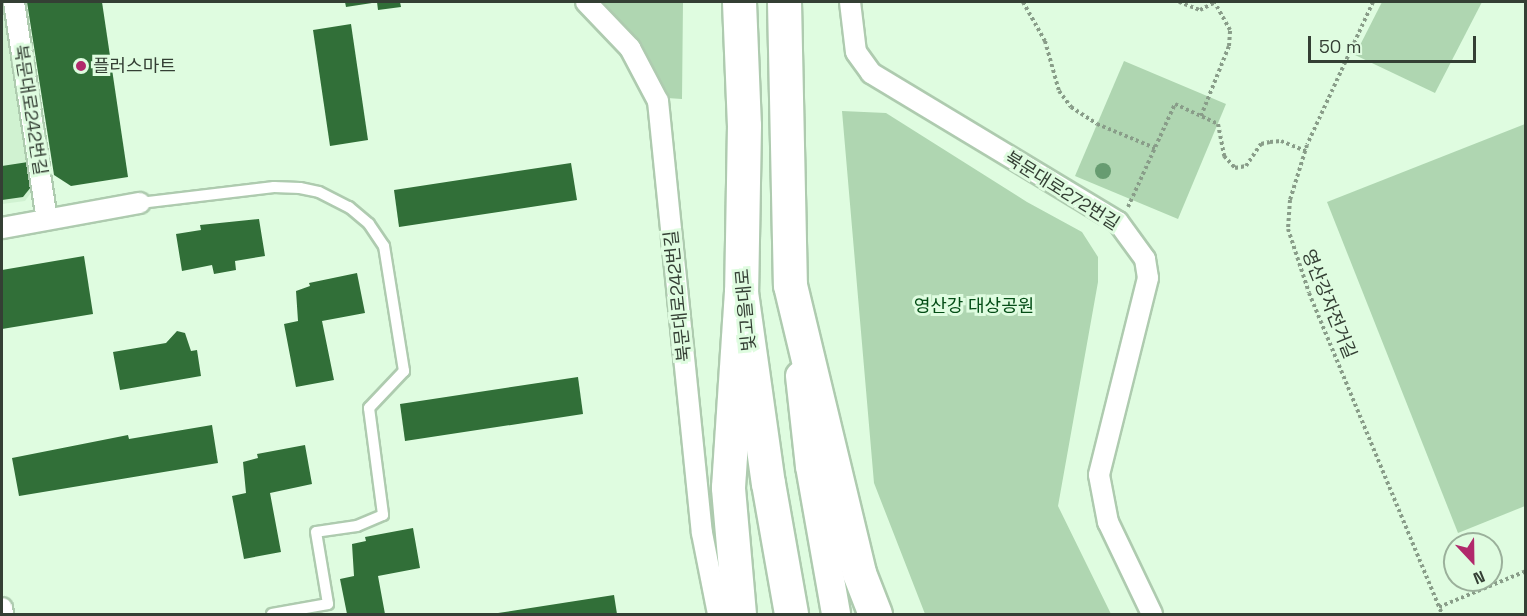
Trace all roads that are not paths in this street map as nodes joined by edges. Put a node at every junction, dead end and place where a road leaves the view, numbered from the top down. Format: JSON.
{"nodes":[{"id":1,"x":14,"y":2,"type":"edge"},
{"id":2,"x":586,"y":2,"type":"edge"},
{"id":3,"x":739,"y":2,"type":"edge"},
{"id":4,"x":784,"y":2,"type":"edge"},
{"id":5,"x":850,"y":2,"type":"edge"},
{"id":6,"x":140,"y":203,"type":"joint"},
{"id":7,"x":47,"y":219,"type":"junction"},
{"id":8,"x":2,"y":228,"type":"edge"},
{"id":9,"x":790,"y":285,"type":"junction"},
{"id":10,"x":741,"y":292,"type":"junction"},
{"id":11,"x":2,"y":608,"type":"edge"},
{"id":12,"x":3,"y":615,"type":"edge"},
{"id":13,"x":272,"y":615,"type":"edge"},
{"id":14,"x":718,"y":615,"type":"edge"},
{"id":15,"x":739,"y":615,"type":"edge"},
{"id":16,"x":791,"y":615,"type":"edge"},
{"id":17,"x":836,"y":615,"type":"edge"},
{"id":18,"x":875,"y":615,"type":"edge"},
{"id":19,"x":1152,"y":615,"type":"edge"}],
"edges":[{"from":1,"to":7,"type":"street","name":"북문대로242번길"},
{"from":2,"to":14,"type":"street","name":"북문대로242번길"},
{"from":3,"to":10,"type":"highway","name":"빛고을대로"},
{"from":4,"to":9,"type":"highway"},
{"from":5,"to":19,"type":"street","name":"북문대로272번길"},
{"from":6,"to":7,"type":"street"},
{"from":6,"to":13,"type":"lane"},
{"from":7,"to":8,"type":"street"},
{"from":9,"to":17,"type":"main road"},
{"from":9,"to":18,"type":"highway"},
{"from":10,"to":15,"type":"highway"},
{"from":10,"to":16,"type":"highway","name":"빛고을대로"},
{"from":11,"to":12,"type":"street"}]}
